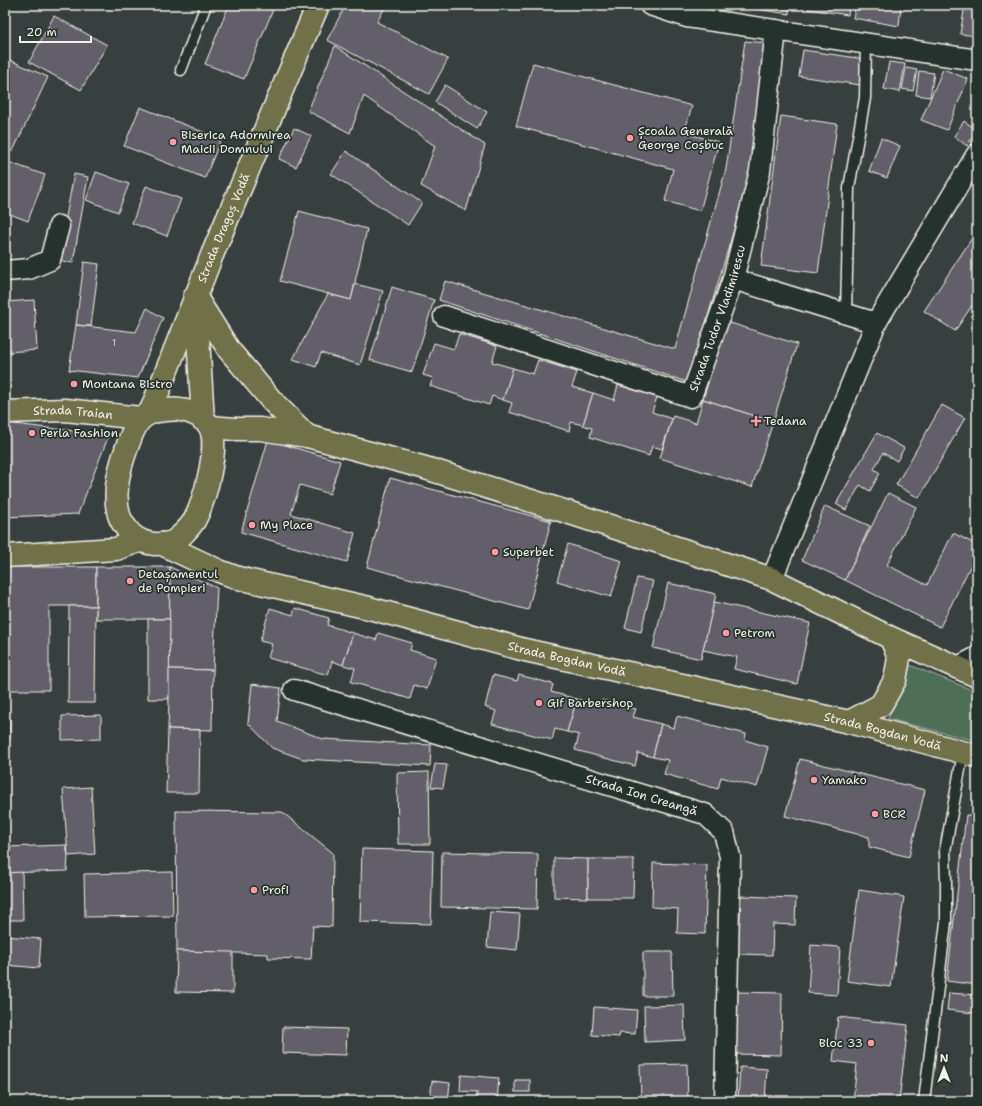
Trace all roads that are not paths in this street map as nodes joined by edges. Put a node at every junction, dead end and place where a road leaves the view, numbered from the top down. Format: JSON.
{"nodes":[{"id":1,"x":206,"y":5,"type":"edge"},
{"id":2,"x":318,"y":5,"type":"edge"},
{"id":3,"x":650,"y":5,"type":"edge"},
{"id":4,"x":776,"y":30,"type":"junction"},
{"id":5,"x":866,"y":43,"type":"junction"},
{"id":6,"x":977,"y":60,"type":"edge"},
{"id":7,"x":181,"y":70,"type":"dead end"},
{"id":8,"x":977,"y":154,"type":"edge"},
{"id":9,"x":59,"y":226,"type":"dead end"},
{"id":10,"x":5,"y":271,"type":"edge"},
{"id":11,"x":733,"y":279,"type":"junction"},
{"id":12,"x":195,"y":296,"type":"junction"},
{"id":13,"x":846,"y":313,"type":"junction"},
{"id":14,"x":444,"y":316,"type":"dead end"},
{"id":15,"x":876,"y":322,"type":"junction"},
{"id":16,"x":5,"y":412,"type":"edge"},
{"id":17,"x":146,"y":416,"type":"junction"},
{"id":18,"x":207,"y":423,"type":"junction"},
{"id":19,"x":307,"y":436,"type":"junction"},
{"id":20,"x":139,"y":541,"type":"junction"},
{"id":21,"x":162,"y":544,"type":"junction"},
{"id":22,"x":5,"y":556,"type":"edge"},
{"id":23,"x":772,"y":579,"type":"junction"},
{"id":24,"x":891,"y":638,"type":"junction"},
{"id":25,"x":977,"y":657,"type":"edge"},
{"id":26,"x":967,"y":671,"type":"edge"},
{"id":27,"x":294,"y":690,"type":"dead end"},
{"id":28,"x":849,"y":722,"type":"junction"},
{"id":29,"x":970,"y":754,"type":"edge"},
{"id":30,"x":725,"y":1101,"type":"edge"},
{"id":31,"x":924,"y":1101,"type":"edge"}],
"edges":[{"from":1,"to":7,"type":"lane"},
{"from":2,"to":12,"type":"main road","name":"Strada Dragoș Vodă"},
{"from":3,"to":4,"type":"street"},
{"from":4,"to":5,"type":"street"},
{"from":4,"to":11,"type":"street","name":"Strada Tudor Vladimirescu"},
{"from":5,"to":6,"type":"street"},
{"from":5,"to":13,"type":"lane"},
{"from":8,"to":15,"type":"street"},
{"from":9,"to":10,"type":"street"},
{"from":11,"to":13,"type":"street"},
{"from":11,"to":14,"type":"street","name":"Strada Tudor Vladimirescu"},
{"from":12,"to":17,"type":"main road","name":"Strada Dragoș Vodă"},
{"from":12,"to":18,"type":"main road","name":"Strada Dragoș Vodă"},
{"from":12,"to":19,"type":"main road"},
{"from":13,"to":15,"type":"street"},
{"from":15,"to":23,"type":"street"},
{"from":16,"to":17,"type":"main road","name":"Strada Traian"},
{"from":17,"to":18,"type":"main road"},
{"from":17,"to":20,"type":"main road"},
{"from":18,"to":19,"type":"main road"},
{"from":18,"to":21,"type":"main road"},
{"from":19,"to":23,"type":"main road"},
{"from":20,"to":21,"type":"main road"},
{"from":20,"to":22,"type":"main road"},
{"from":21,"to":28,"type":"main road","name":"Strada Bogdan Vodă"},
{"from":23,"to":24,"type":"main road"},
{"from":24,"to":26,"type":"main road"},
{"from":24,"to":28,"type":"main road"},
{"from":25,"to":26,"type":"street"},
{"from":27,"to":30,"type":"street","name":"Strada Ion Creangă"},
{"from":28,"to":29,"type":"main road","name":"Strada Bogdan Vodă"},
{"from":29,"to":31,"type":"lane"}]}
